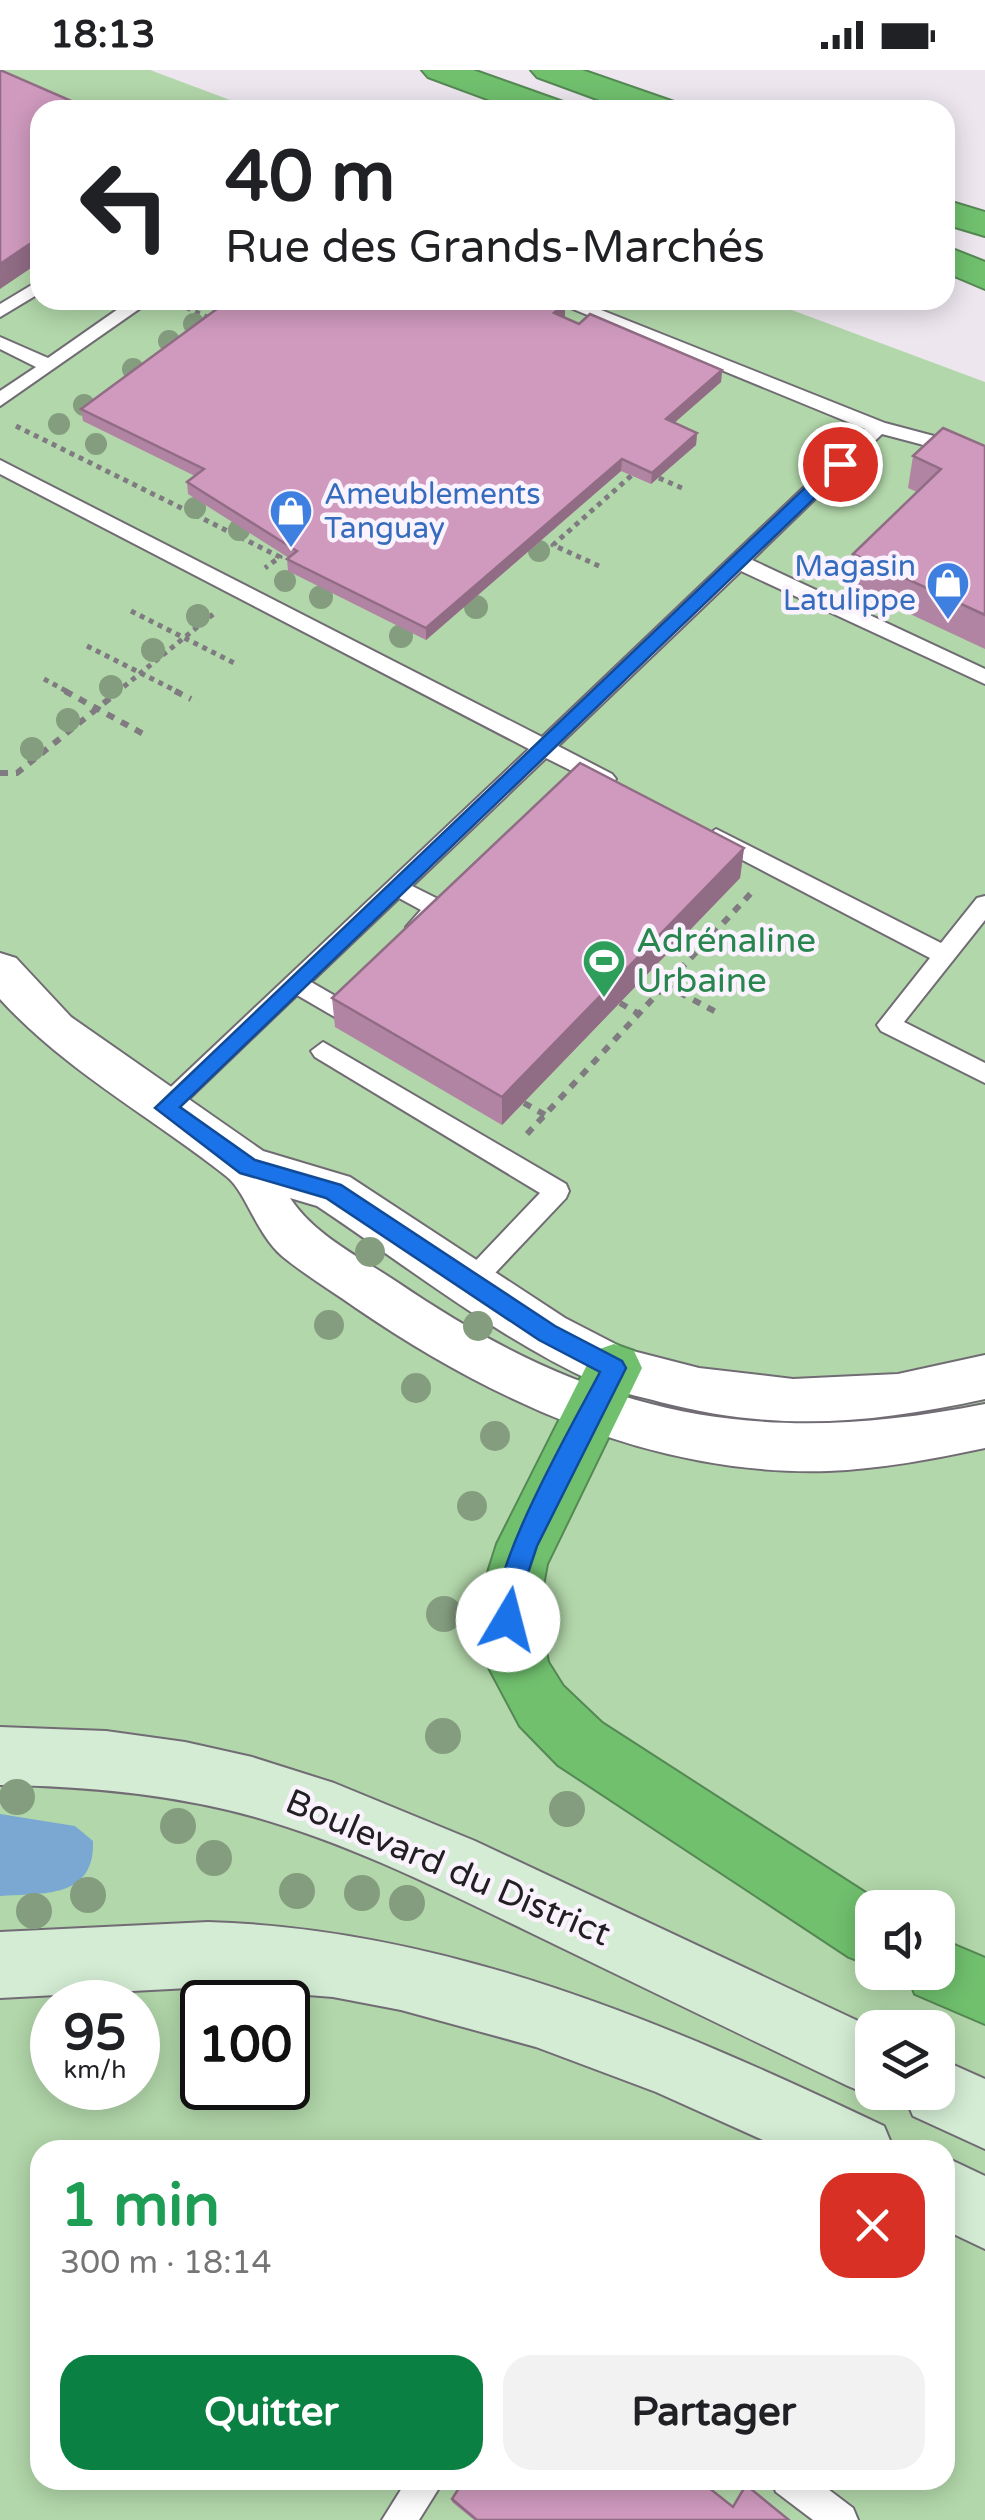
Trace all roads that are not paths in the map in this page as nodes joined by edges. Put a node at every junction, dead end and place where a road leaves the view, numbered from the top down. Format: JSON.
{"nodes":[{"id":1,"x":440,"y":70,"type":"edge"},
{"id":2,"x":549,"y":70,"type":"edge"},
{"id":3,"x":522,"y":100,"type":"edge"},
{"id":4,"x":634,"y":100,"type":"edge"},
{"id":5,"x":955,"y":214,"type":"edge"},
{"id":6,"x":985,"y":225,"type":"edge"},
{"id":7,"x":955,"y":258,"type":"edge"},
{"id":8,"x":955,"y":260,"type":"edge"},
{"id":9,"x":985,"y":267,"type":"edge"},
{"id":10,"x":985,"y":277,"type":"edge"},
{"id":11,"x":30,"y":292,"type":"edge"},
{"id":12,"x":129,"y":310,"type":"edge"},
{"id":13,"x":585,"y":310,"type":"edge"},
{"id":14,"x":0,"y":312,"type":"edge"},
{"id":15,"x":0,"y":342,"type":"edge"},
{"id":16,"x":49,"y":366,"type":"junction"},
{"id":17,"x":0,"y":400,"type":"edge"},
{"id":18,"x":878,"y":427,"type":"junction"},
{"id":19,"x":985,"y":464,"type":"edge"},
{"id":20,"x":0,"y":466,"type":"edge"},
{"id":21,"x":739,"y":562,"type":"junction"},
{"id":22,"x":985,"y":677,"type":"edge"},
{"id":23,"x":545,"y":748,"type":"junction"},
{"id":24,"x":619,"y":787,"type":"edge"},
{"id":25,"x":695,"y":826,"type":"edge"},
{"id":26,"x":398,"y":888,"type":"junction"},
{"id":27,"x":985,"y":904,"type":"edge"},
{"id":28,"x":402,"y":941,"type":"edge"},
{"id":29,"x":942,"y":954,"type":"junction"},
{"id":30,"x":0,"y":970,"type":"edge"},
{"id":31,"x":296,"y":984,"type":"junction"},
{"id":32,"x":341,"y":1005,"type":"edge"},
{"id":33,"x":0,"y":1008,"type":"edge"},
{"id":34,"x":54,"y":1029,"type":"junction"},
{"id":35,"x":323,"y":1051,"type":"dead end"},
{"id":36,"x":410,"y":1071,"type":"edge"},
{"id":37,"x":985,"y":1074,"type":"edge"},
{"id":38,"x":391,"y":1092,"type":"junction"},
{"id":39,"x":165,"y":1108,"type":"junction"},
{"id":40,"x":248,"y":1166,"type":"junction"},
{"id":41,"x":470,"y":1283,"type":"junction"},
{"id":42,"x":602,"y":1390,"type":"junction"},
{"id":43,"x":976,"y":1411,"type":"edge"},
{"id":44,"x":0,"y":1756,"type":"edge"},
{"id":45,"x":855,"y":1923,"type":"edge"},
{"id":46,"x":0,"y":1965,"type":"edge"},
{"id":47,"x":955,"y":1979,"type":"edge"},
{"id":48,"x":985,"y":1992,"type":"edge"},
{"id":49,"x":855,"y":2054,"type":"edge"},
{"id":50,"x":955,"y":2101,"type":"edge"},
{"id":51,"x":985,"y":2116,"type":"edge"},
{"id":52,"x":838,"y":2140,"type":"edge"},
{"id":53,"x":955,"y":2198,"type":"edge"},
{"id":54,"x":985,"y":2214,"type":"edge"},
{"id":55,"x":420,"y":2490,"type":"edge"},
{"id":56,"x":801,"y":2490,"type":"edge"},
{"id":57,"x":399,"y":2520,"type":"edge"},
{"id":58,"x":841,"y":2520,"type":"edge"}],
"edges":[{"from":1,"to":3,"type":"highway"},
{"from":2,"to":4,"type":"highway"},
{"from":5,"to":6,"type":"highway"},
{"from":7,"to":9,"type":"highway"},
{"from":8,"to":10,"type":"highway"},
{"from":11,"to":14,"type":"lane"},
{"from":12,"to":16,"type":"lane"},
{"from":13,"to":18,"type":"lane"},
{"from":15,"to":16,"type":"lane"},
{"from":16,"to":17,"type":"lane"},
{"from":18,"to":19,"type":"lane"},
{"from":18,"to":21,"type":"lane"},
{"from":20,"to":23,"type":"lane"},
{"from":21,"to":22,"type":"lane"},
{"from":21,"to":23,"type":"lane"},
{"from":23,"to":24,"type":"lane"},
{"from":23,"to":26,"type":"lane"},
{"from":25,"to":29,"type":"lane"},
{"from":26,"to":28,"type":"lane"},
{"from":26,"to":31,"type":"lane"},
{"from":27,"to":29,"type":"lane"},
{"from":29,"to":37,"type":"lane"},
{"from":30,"to":34,"type":"street"},
{"from":31,"to":32,"type":"lane"},
{"from":31,"to":39,"type":"lane"},
{"from":33,"to":34,"type":"street"},
{"from":34,"to":39,"type":"street"},
{"from":35,"to":38,"type":"lane"},
{"from":36,"to":38,"type":"lane"},
{"from":38,"to":41,"type":"lane"},
{"from":39,"to":40,"type":"street"},
{"from":40,"to":41,"type":"street"},
{"from":40,"to":42,"type":"street"},
{"from":41,"to":42,"type":"street"},
{"from":42,"to":43,"type":"street"},
{"from":42,"to":45,"type":"highway"},
{"from":44,"to":49,"type":"street","name":"Boulevard du District"},
{"from":46,"to":52,"type":"street"},
{"from":47,"to":48,"type":"highway"},
{"from":50,"to":51,"type":"street"},
{"from":53,"to":54,"type":"street"},
{"from":55,"to":57,"type":"lane"},
{"from":56,"to":58,"type":"lane"}]}
